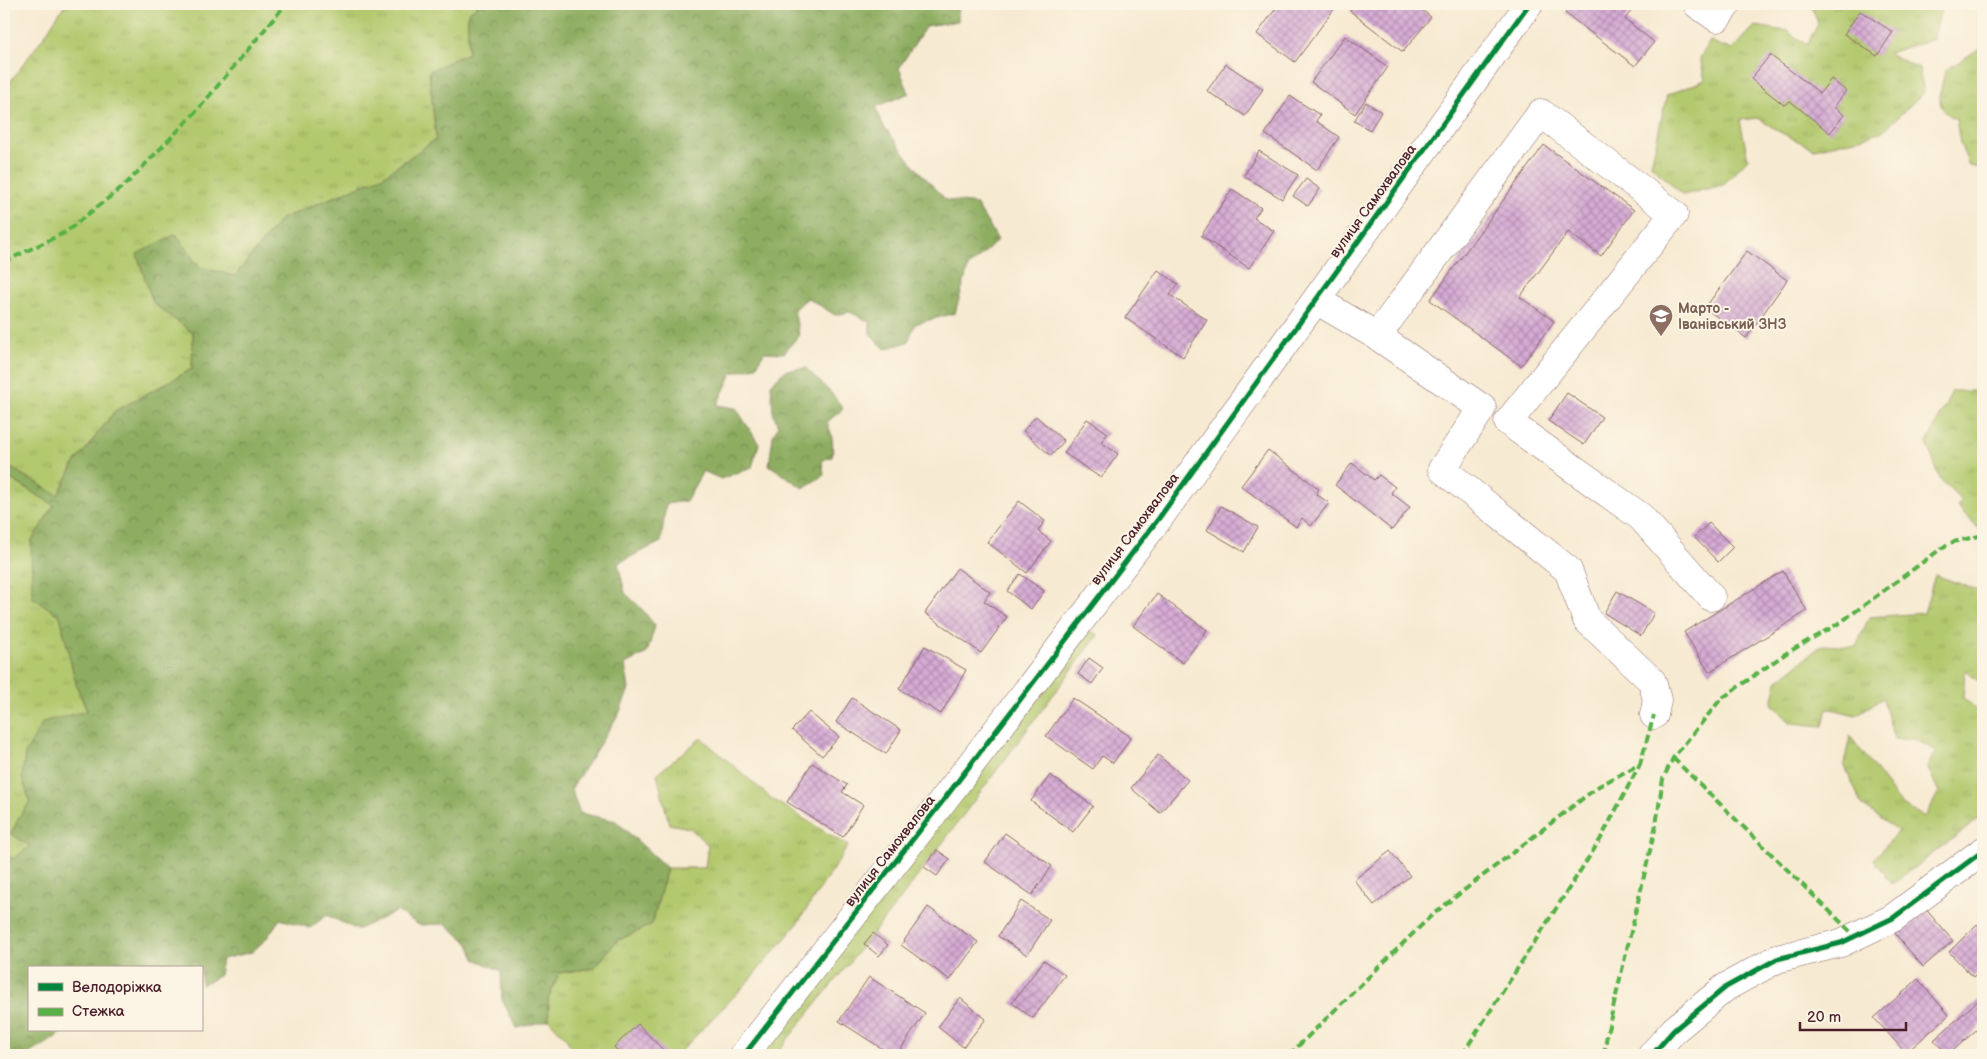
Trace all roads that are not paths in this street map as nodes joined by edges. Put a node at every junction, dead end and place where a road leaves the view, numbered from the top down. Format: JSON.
{"nodes":[{"id":1,"x":1529,"y":4,"type":"edge"},
{"id":2,"x":1697,"y":4,"type":"edge"},
{"id":3,"x":1727,"y":4,"type":"edge"},
{"id":4,"x":1316,"y":300,"type":"junction"},
{"id":5,"x":1377,"y":336,"type":"junction"},
{"id":6,"x":1712,"y":597,"type":"dead end"},
{"id":7,"x":1654,"y":715,"type":"dead end"},
{"id":8,"x":1983,"y":851,"type":"edge"},
{"id":9,"x":744,"y":1055,"type":"edge"},
{"id":10,"x":1652,"y":1055,"type":"edge"}],
"edges":[{"from":1,"to":4,"type":"street","name":"вулиця Самохвалова"},
{"from":2,"to":3,"type":"street"},
{"from":4,"to":5,"type":"street"},
{"from":4,"to":9,"type":"street","name":"вулиця Самохвалова"},
{"from":5,"to":6,"type":"street"},
{"from":5,"to":7,"type":"street"},
{"from":8,"to":10,"type":"street"}]}
